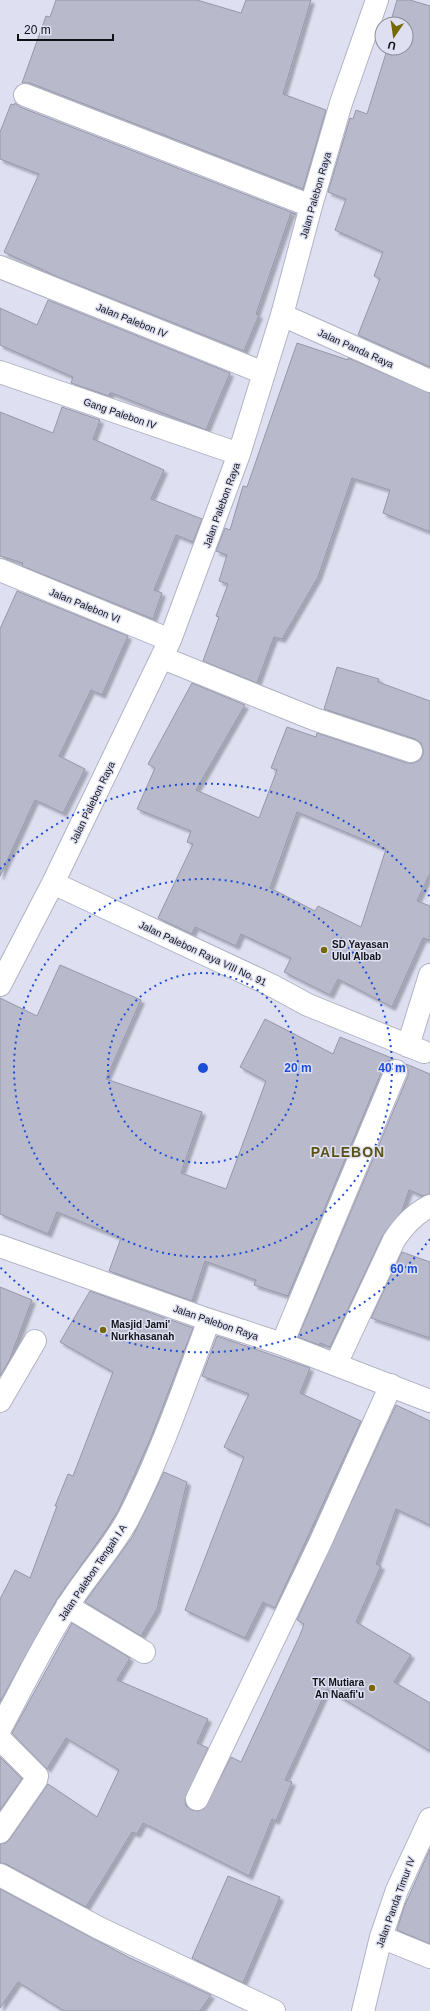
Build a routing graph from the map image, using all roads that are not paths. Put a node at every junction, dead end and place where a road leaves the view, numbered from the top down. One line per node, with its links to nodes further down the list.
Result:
1 (377, 0): 3 (street, Jalan Palebon Raya)
2 (25, 95): 3 (street)
3 (311, 206): 5 (street, Jalan Palebon Raya)
4 (0, 267): 7 (street, Jalan Palebon IV)
5 (282, 315): 7 (street, Jalan Palebon Raya); 8 (street, Jalan Panda Raya)
6 (0, 372): 9 (street, Gang Palebon IV)
7 (264, 374): 9 (street, Jalan Palebon Raya)
8 (430, 381)
9 (239, 454): 11 (street, Jalan Palebon Raya)
10 (0, 570): 11 (street, Jalan Palebon VI)
11 (166, 649): 12 (street, Jalan Palebon VI); 13 (street, Jalan Palebon Raya)
12 (410, 751)
13 (53, 883): 14 (street, Jalan Palebon Raya VIII No. 91); 15 (street, Jalan Palebon Raya)
14 (430, 975)
15 (0, 985)
16 (396, 1071): 21 (street)
17 (430, 1206): 22 (street)
18 (0, 1246): 19 (street, Jalan Palebon Raya)
19 (209, 1320): 21 (street, Jalan Palebon Raya); 26 (street, Jalan Palebon Tengah I A)
20 (35, 1341): 24 (street)
21 (282, 1344): 22 (street, Jalan Palebon Raya)
22 (336, 1364): 23 (street, Jalan Palebon Raya)
23 (391, 1385): 25 (street, Jalan Palebon Raya); 30 (street)
24 (0, 1400)
25 (430, 1401)
26 (67, 1606): 27 (street); 28 (street, Jalan Palebon Tengah I A)
27 (144, 1652)
28 (0, 1729)
29 (0, 1739): 32 (street)
30 (196, 1799)
31 (430, 1819): 34 (street, Jalan Panda Timur IV)
32 (0, 1832)
33 (0, 1875): 36 (street)
34 (381, 1937): 35 (street); 37 (street, Jalan Panda Timur IV)
35 (430, 1958)
36 (274, 2011)
37 (363, 2011)

